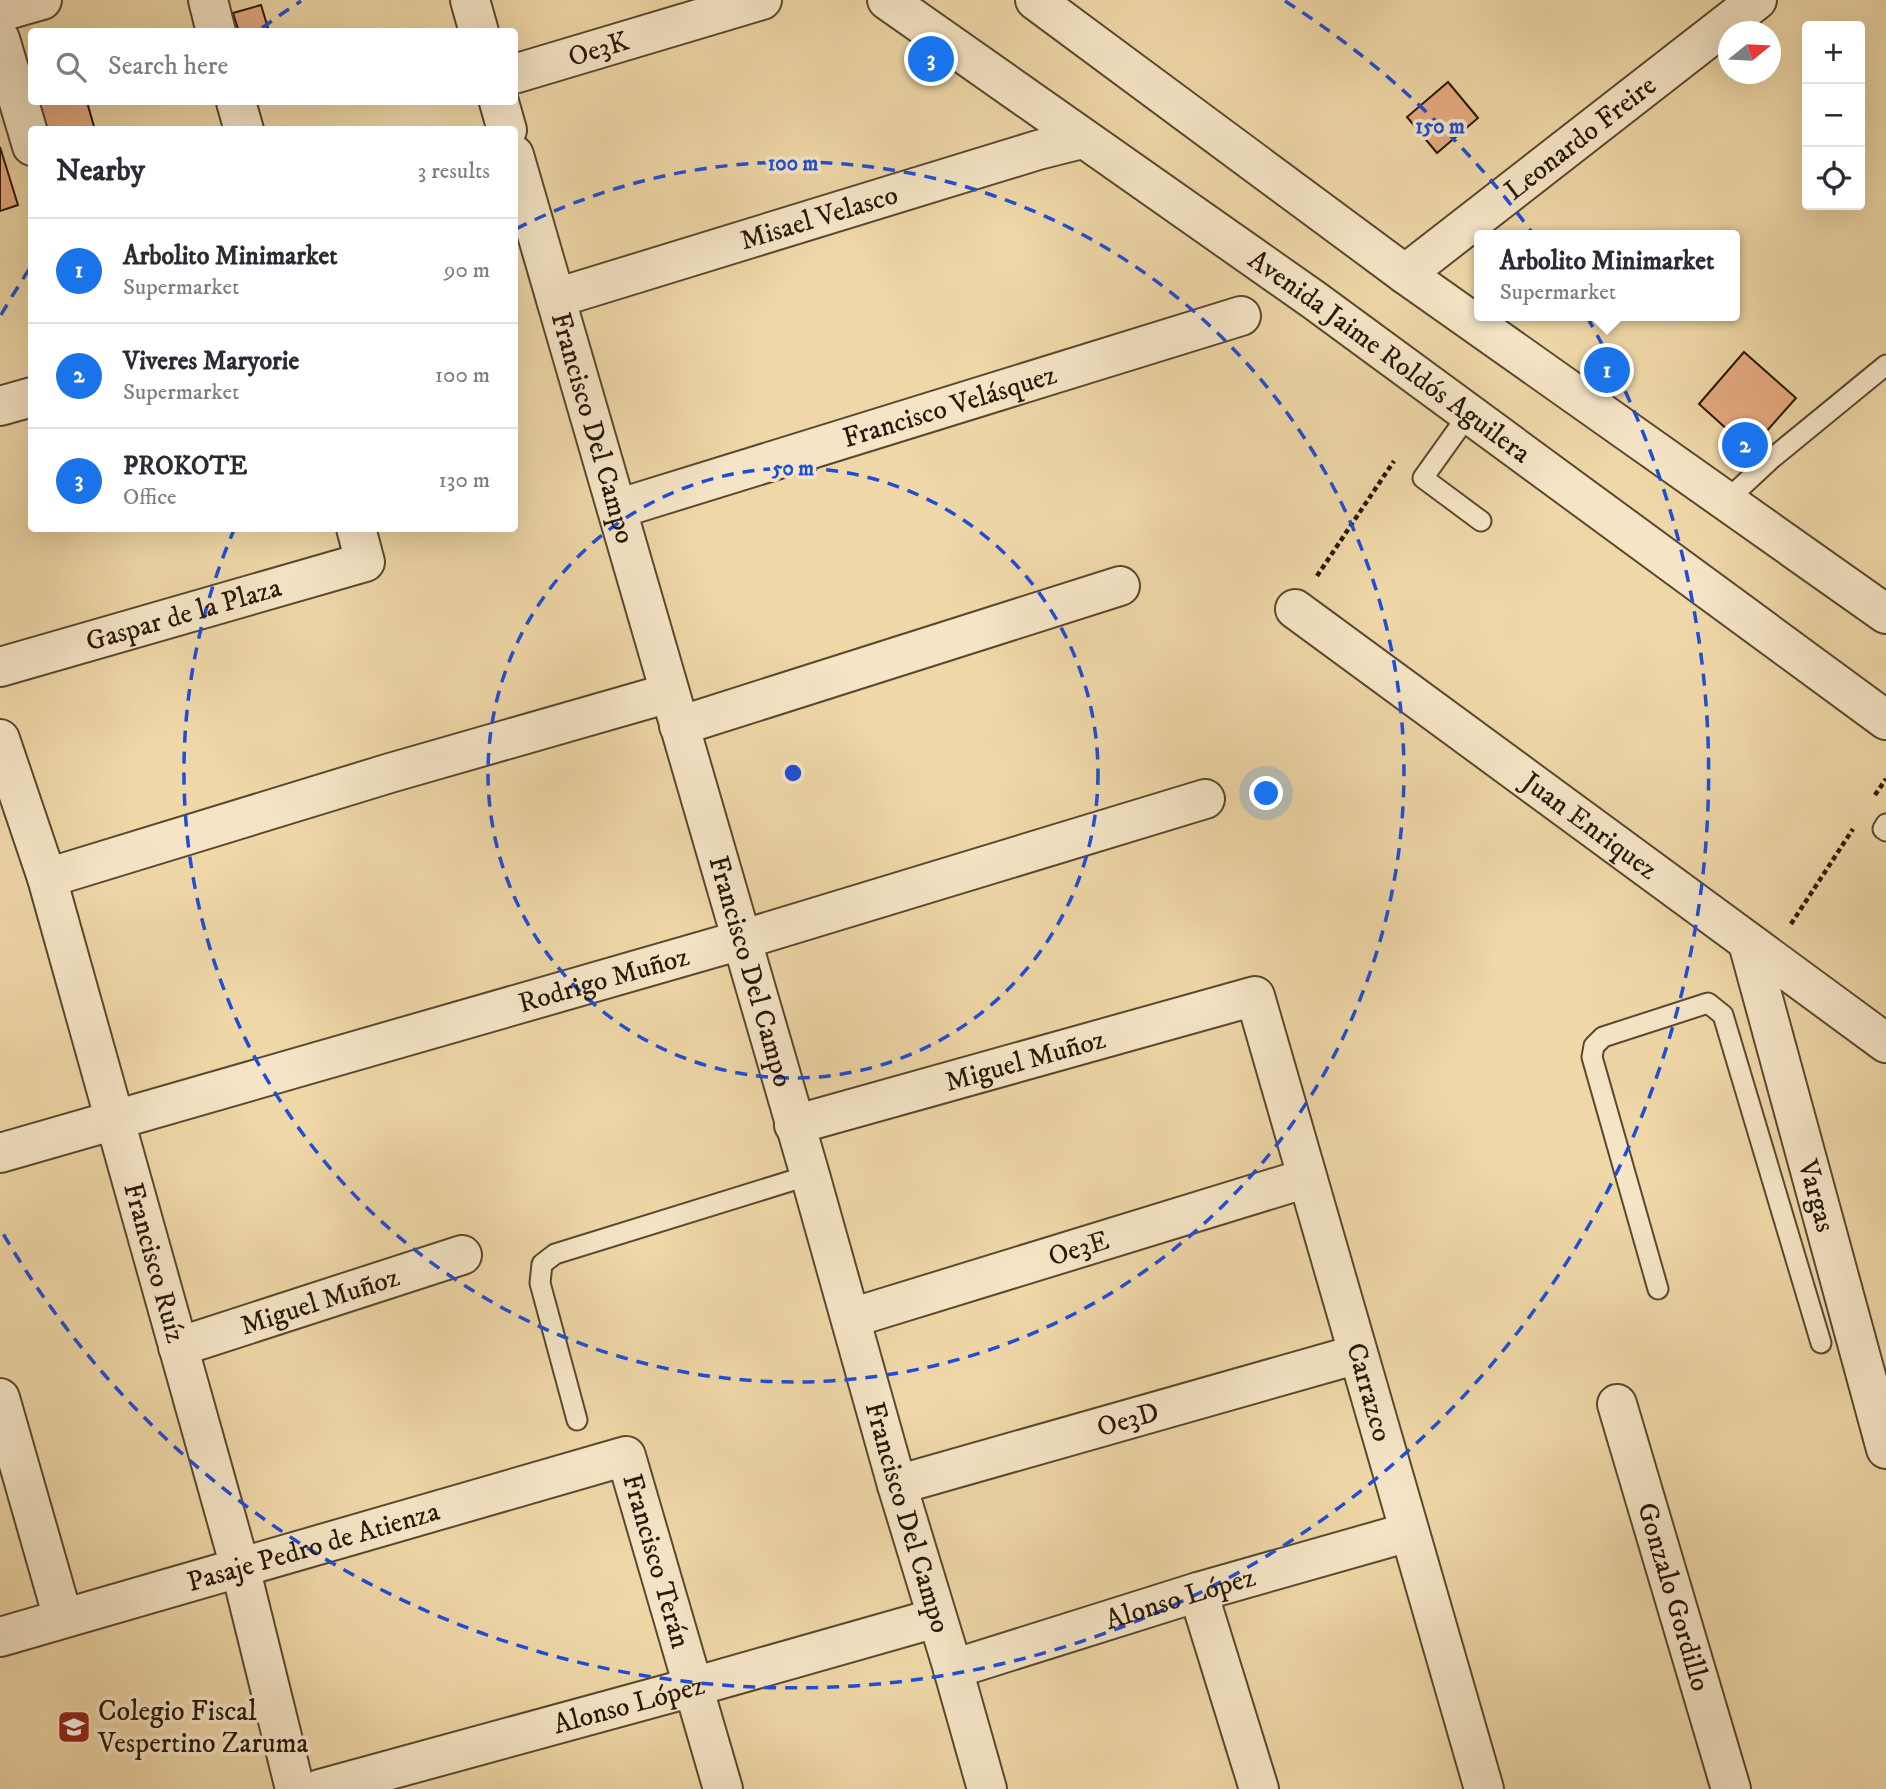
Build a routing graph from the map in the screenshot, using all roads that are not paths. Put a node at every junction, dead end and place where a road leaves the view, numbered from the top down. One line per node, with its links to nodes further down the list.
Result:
1 (42, 0): 8 (street)
2 (208, 0): 9 (street)
3 (470, 0): 10 (street)
4 (762, 0): 12 (street, Oe3K)
5 (887, 0): 18 (street, Avenida Jaime Roldós Aguilera)
6 (1035, 0): 21 (street)
7 (1757, 0): 21 (street, Leonardo Freire)
8 (0, 12)
9 (215, 28)
10 (478, 28)
11 (0, 39): 17 (street)
12 (518, 73)
13 (237, 105): 15 (street)
14 (500, 105): 16 (street)
15 (243, 126)
16 (506, 126)
17 (28, 133)
18 (1082, 139): 22 (street, Misael Velasco); 27 (street, Avenida Jaime Roldós Aguilera)
19 (518, 183): 20 (street, Francisco Del Campo)
20 (529, 259): 22 (street, Francisco Del Campo)
21 (1405, 274): 28 (street)
22 (556, 298): 29 (street, Francisco Del Campo)
23 (1241, 316): 29 (street, Francisco Velásquez)
24 (1886, 365): 28 (lane)
25 (28, 398): 26 (street)
26 (0, 406)
27 (1468, 415): 30 (lane); 37 (street, Avenida Jaime Roldós Aguilera)
28 (1726, 501): 34 (street)
29 (617, 509): 36 (street, Francisco Del Campo)
30 (1481, 521)
31 (360, 545): 35 (street, Gaspar de la Plaza)
32 (1120, 586): 36 (street)
33 (1295, 609): 44 (street, Juan Enriquez)
34 (1886, 614)
35 (0, 667)
36 (674, 709): 42 (street); 43 (street, Francisco Del Campo)
37 (1886, 720)
38 (0, 739): 42 (street, Francisco Ruíz)
39 (1205, 799): 43 (street, Rodrigo Muñoz)
40 (1886, 824): 41 (lane)
41 (1886, 831)
42 (47, 878): 47 (street, Francisco Ruíz)
43 (741, 940): 47 (street, Rodrigo Muñoz); 48 (street, Francisco Del Campo)
44 (1758, 950): 46 (street, Juan Enriquez); 59 (street, Vargas)
45 (1255, 996): 48 (street, Miguel Muñoz); 51 (street, Carrazco)
46 (1886, 1043)
47 (114, 1120): 49 (street, Rodrigo Muñoz); 56 (street, Francisco Ruíz)
48 (794, 1125): 50 (street, Francisco Del Campo)
49 (0, 1153)
50 (810, 1175): 54 (street, Francisco Del Campo); 61 (lane)
51 (1307, 1178): 54 (street, Oe3E); 57 (street, Carrazco)
52 (462, 1255): 56 (street, Miguel Muñoz)
53 (1658, 1289): 55 (lane)
54 (850, 1318): 64 (street, Francisco Del Campo)
55 (1821, 1343)
56 (178, 1348): 66 (street, Francisco Ruíz)
57 (1358, 1354): 64 (street, Oe3D); 65 (street, Carrazco)
58 (0, 1398): 68 (street)
59 (1880, 1401): 62 (street, Vargas)
60 (1617, 1404): 79 (street, Gonzalo Gordillo)
61 (577, 1420)
62 (1886, 1449)
63 (626, 1456): 66 (street, Pasaje Pedro de Atienza); 72 (street, Francisco Terán)
64 (897, 1485): 69 (street, Francisco Del Campo)
65 (1409, 1532): 67 (street, Alonso López); 78 (street, Carrazco)
66 (240, 1567): 68 (street, Pasaje Pedro de Atienza); 73 (street, Francisco Ruíz)
67 (1198, 1592): 71 (street, Alonso López); 77 (street)
68 (63, 1618): 70 (street, Pasaje Pedro de Atienza)
69 (936, 1618): 71 (street, Francisco Del Campo); 72 (street, Alonso López)
70 (0, 1637)
71 (953, 1669): 76 (street, Francisco Del Campo)
72 (693, 1687): 74 (street, Alonso López); 75 (street, Francisco Terán)
73 (295, 1789)
74 (320, 1789)
75 (723, 1789)
76 (987, 1789)
77 (1259, 1789)
78 (1484, 1789)
79 (1731, 1789)

